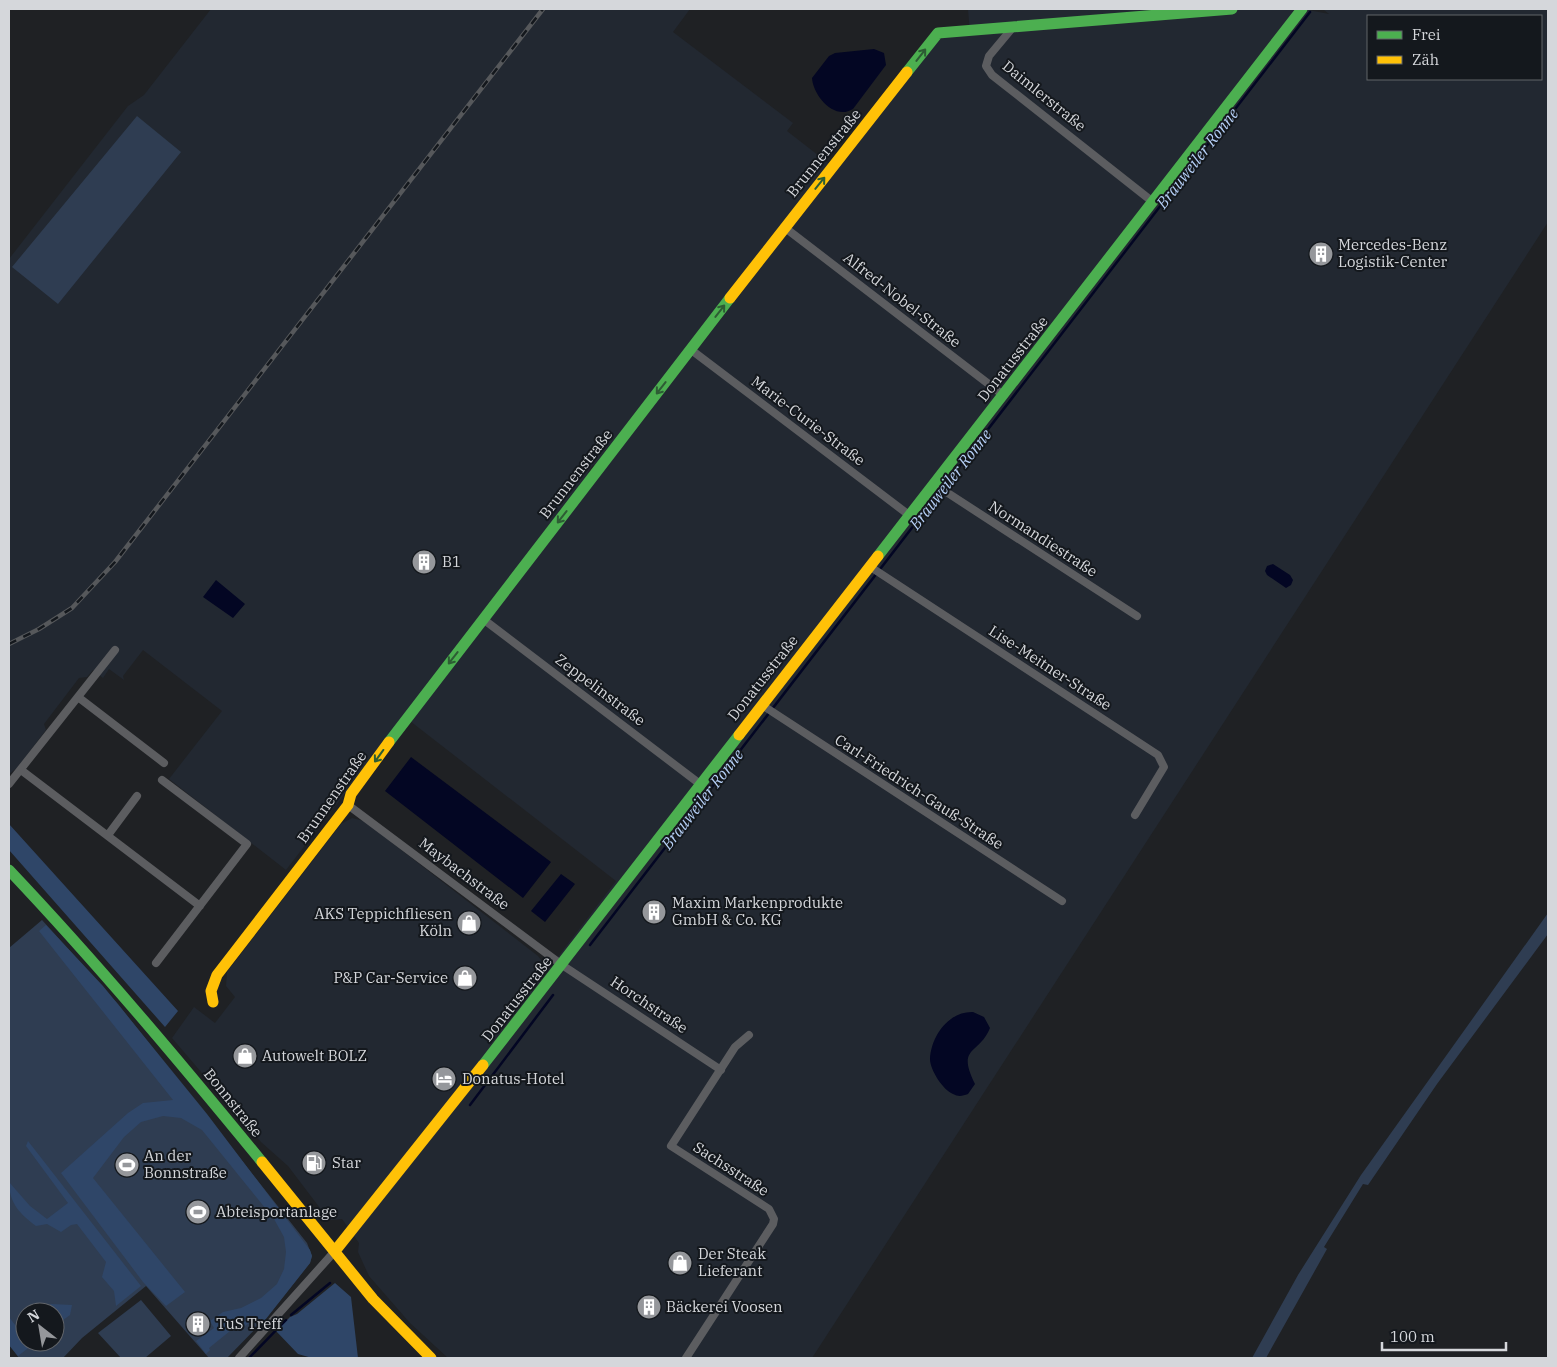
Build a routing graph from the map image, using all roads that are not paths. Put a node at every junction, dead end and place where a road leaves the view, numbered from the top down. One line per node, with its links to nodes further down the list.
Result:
1 (1232, 9): 3 (street)
2 (1302, 9): 4 (street, Donatusstraße)
3 (1014, 26): 4 (street, Daimlerstraße); 5 (street, Brunnenstraße, one-way to 3)
4 (1153, 202): 7 (street, Donatusstraße)
5 (784, 227): 6 (street, Brunnenstraße, one-way to 5); 7 (street, Alfred-Nobel-Straße)
6 (690, 349): 9 (street, Marie-Curie-Straße); 12 (street, Brunnenstraße, one-way to 12)
7 (1003, 396): 8 (street, Donatusstraße)
8 (936, 485): 9 (street, Donatusstraße); 11 (street, Normandiestraße)
9 (910, 515): 10 (street, Donatusstraße)
10 (871, 567): 15 (street, Donatusstraße); 23 (street, Lise-Meitner-Straße)
11 (1137, 616)
12 (483, 619): 20 (street, Zeppelinstraße); 22 (street, Brunnenstraße, one-way to 22)
13 (115, 650): 14 (street)
14 (78, 697): 16 (street); 17 (street)
15 (764, 707): 20 (street, Donatusstraße); 26 (street, Carl-Friedrich-Gauß-Straße)
16 (164, 763)
17 (21, 770): 19 (street); 24 (street)
18 (162, 780): 27 (street)
19 (9, 784)
20 (700, 784): 29 (street, Donatusstraße)
21 (138, 796): 24 (street)
22 (348, 805): 29 (street, Maybachstraße); 30 (street, Brunnenstraße)
23 (1135, 815)
24 (108, 835): 27 (street)
25 (9, 870): 33 (street, Bonnstraße)
26 (1062, 901)
27 (200, 906): 28 (street)
28 (156, 963)
29 (562, 965): 32 (street, Horchstraße); 33 (street, Donatusstraße)
30 (213, 1002)
31 (749, 1035): 32 (street, Sachsstraße)
32 (721, 1070): 36 (street, Sachsstraße)
33 (334, 1251): 34 (street, Donatusstraße); 35 (street, Bonnstraße)
34 (239, 1358)
35 (431, 1358)
36 (686, 1358)

